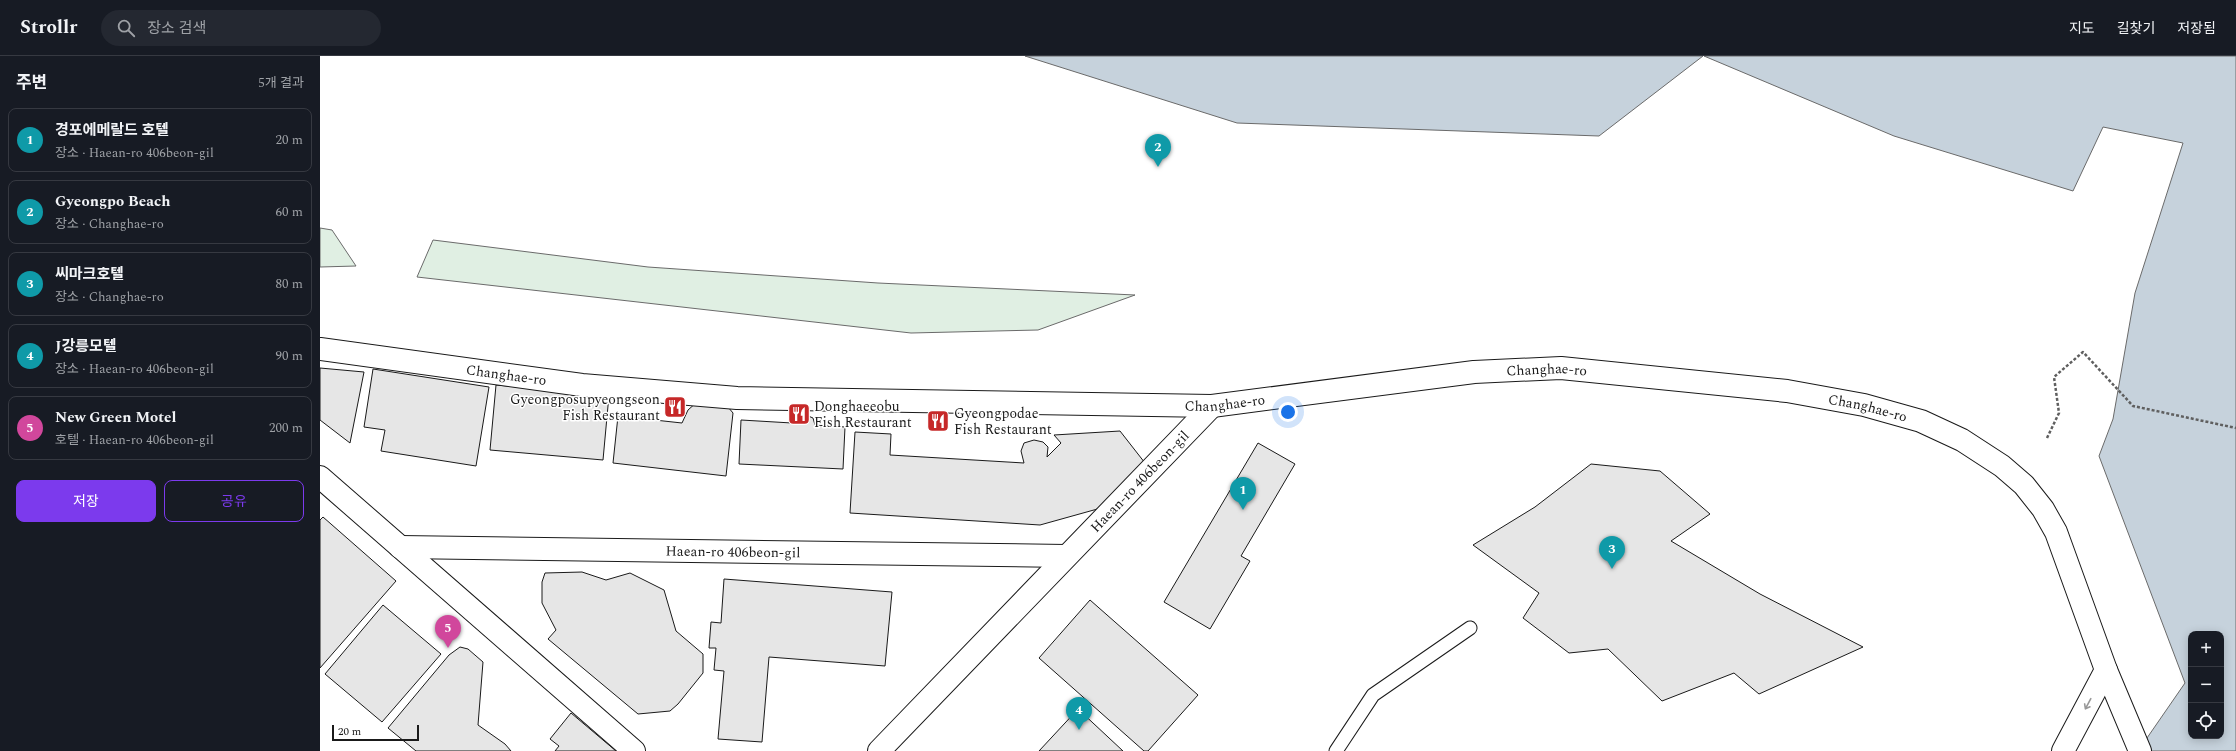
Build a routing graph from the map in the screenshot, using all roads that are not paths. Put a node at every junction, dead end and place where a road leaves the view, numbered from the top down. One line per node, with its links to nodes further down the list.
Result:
1 (320, 350): 2 (street, Changhae-ro)
2 (1212, 406): 5 (street, Haean-ro 406beon-gil); 7 (street, Changhae-ro)
3 (320, 477): 4 (street)
4 (400, 547): 5 (street, Haean-ro 406beon-gil); 8 (street)
5 (1066, 556): 9 (street, Haean-ro 406beon-gil)
6 (1470, 628): 10 (lane)
7 (2106, 670): 11 (street, one-way to 11); 12 (street, Changhae-ro)
8 (634, 751)
9 (879, 751)
10 (1336, 751)
11 (2063, 751)
12 (2140, 751)

